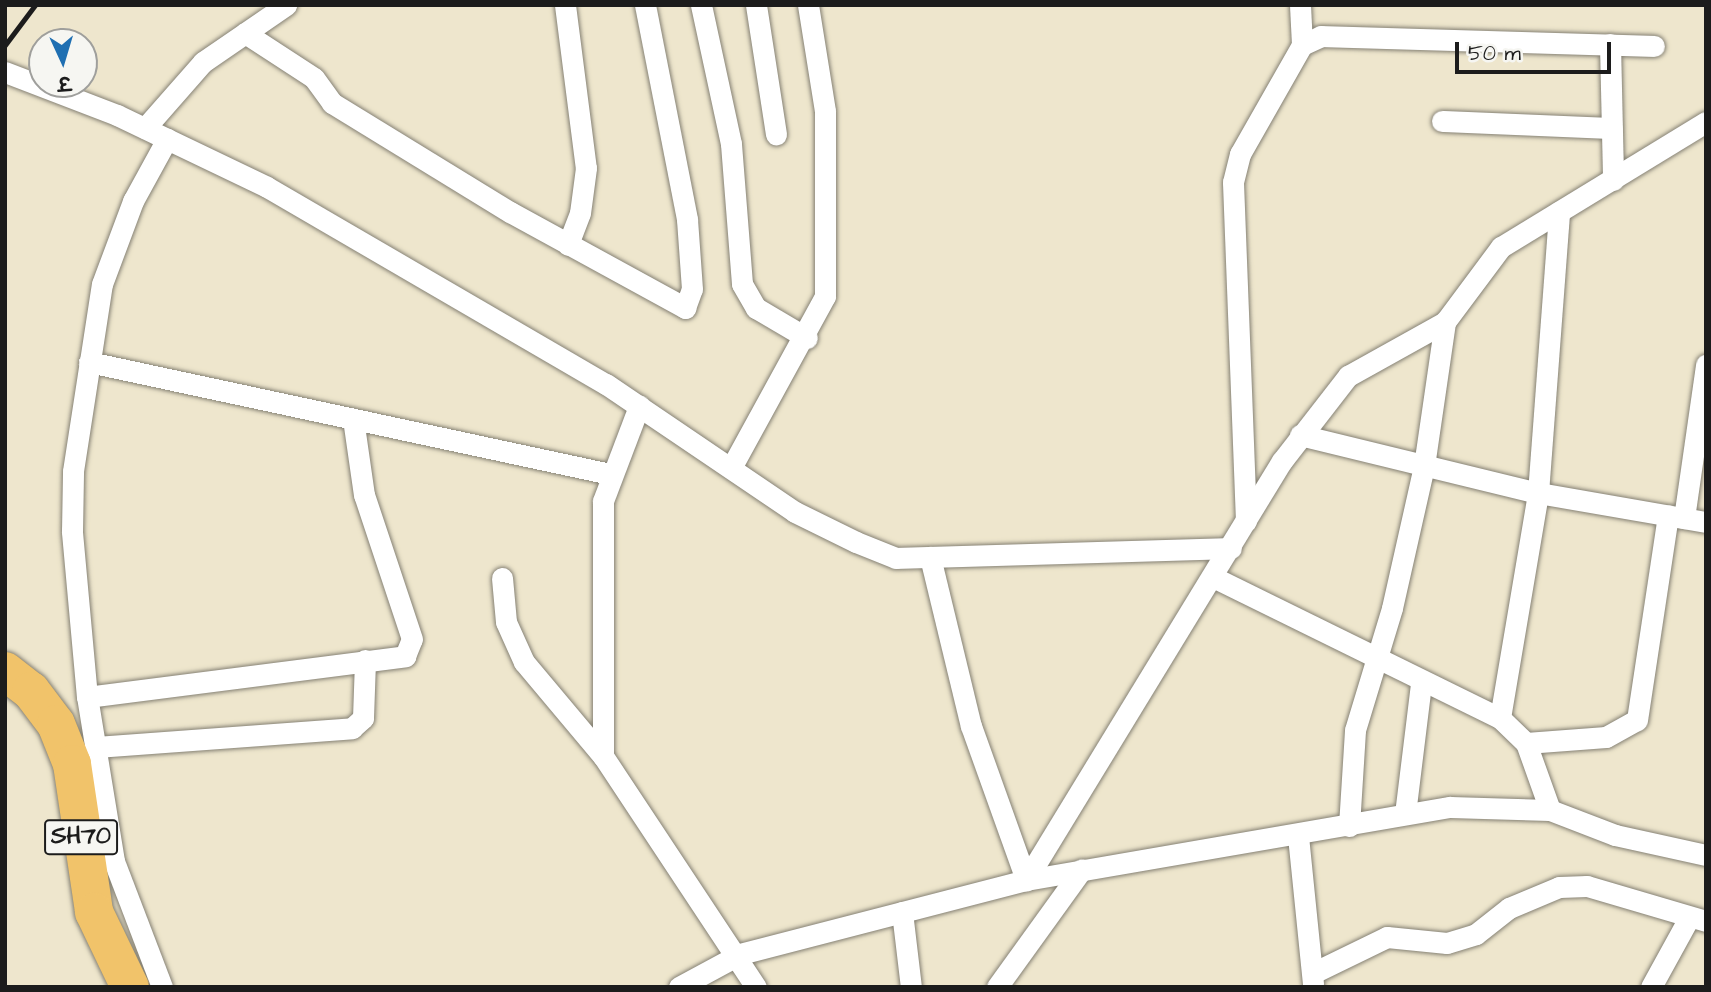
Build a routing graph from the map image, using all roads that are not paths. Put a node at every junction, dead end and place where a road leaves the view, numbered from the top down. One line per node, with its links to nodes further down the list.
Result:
1 (286, 5): 8 (street)
2 (565, 5): 21 (street)
3 (645, 5): 21 (street)
4 (701, 5): 23 (street)
5 (756, 5): 17 (street)
6 (808, 5): 23 (street)
7 (1300, 5): 10 (street)
8 (245, 33): 15 (street); 21 (street)
9 (1609, 44): 10 (street); 11 (street); 16 (street)
10 (1302, 45): 34 (street)
11 (1654, 46)
12 (5, 72): 15 (street)
13 (1442, 121): 16 (street)
14 (1706, 122): 19 (street)
15 (145, 128): 18 (street)
16 (1612, 128): 19 (street)
17 (776, 134)
18 (167, 139): 24 (street); 26 (street)
19 (1613, 180): 20 (street)
20 (1559, 212): 22 (street); 32 (street)
21 (568, 245)
22 (1445, 322): 28 (street); 29 (street)
23 (807, 338): 30 (street)
24 (89, 362): 27 (street); 43 (street)
25 (1706, 365): 33 (street)
26 (639, 405): 30 (street); 31 (street)
27 (353, 419): 31 (street); 40 (street)
28 (1300, 435): 29 (street); 34 (street)
29 (1424, 466): 32 (street); 39 (street)
30 (732, 468): 36 (street)
31 (610, 474): 47 (street)
32 (1538, 493): 33 (street); 44 (street)
33 (1686, 518): 45 (street)
34 (1246, 522): 35 (street)
35 (1231, 548): 36 (street); 37 (street)
36 (930, 557): 54 (street)
37 (1213, 577): 39 (street); 54 (street)
38 (502, 578): 47 (street)
39 (1373, 656): 42 (street); 50 (street)
40 (365, 660): 43 (street); 46 (street)
41 (18, 681): 59 (highway, SH70)
42 (1421, 684): 44 (street); 49 (street)
43 (87, 697): 46 (street)
44 (1500, 718): 45 (street)
45 (1526, 743): 48 (street)
46 (96, 747): 60 (street)
47 (603, 756): 57 (street)
48 (1550, 810): 49 (street); 52 (street)
49 (1405, 814): 50 (street)
50 (1349, 826): 51 (street)
51 (1298, 836): 53 (street); 58 (street)
52 (1706, 855)
53 (1082, 869): 54 (street); 64 (street)
54 (1026, 880): 55 (street)
55 (902, 912): 57 (street); 63 (street)
56 (1697, 920): 58 (street); 65 (street)
57 (740, 954): 61 (street); 62 (street)
58 (1314, 980)
59 (130, 987)
60 (162, 987)
61 (679, 987)
62 (756, 987)
63 (911, 987)
64 (997, 987)
65 (1651, 987)

